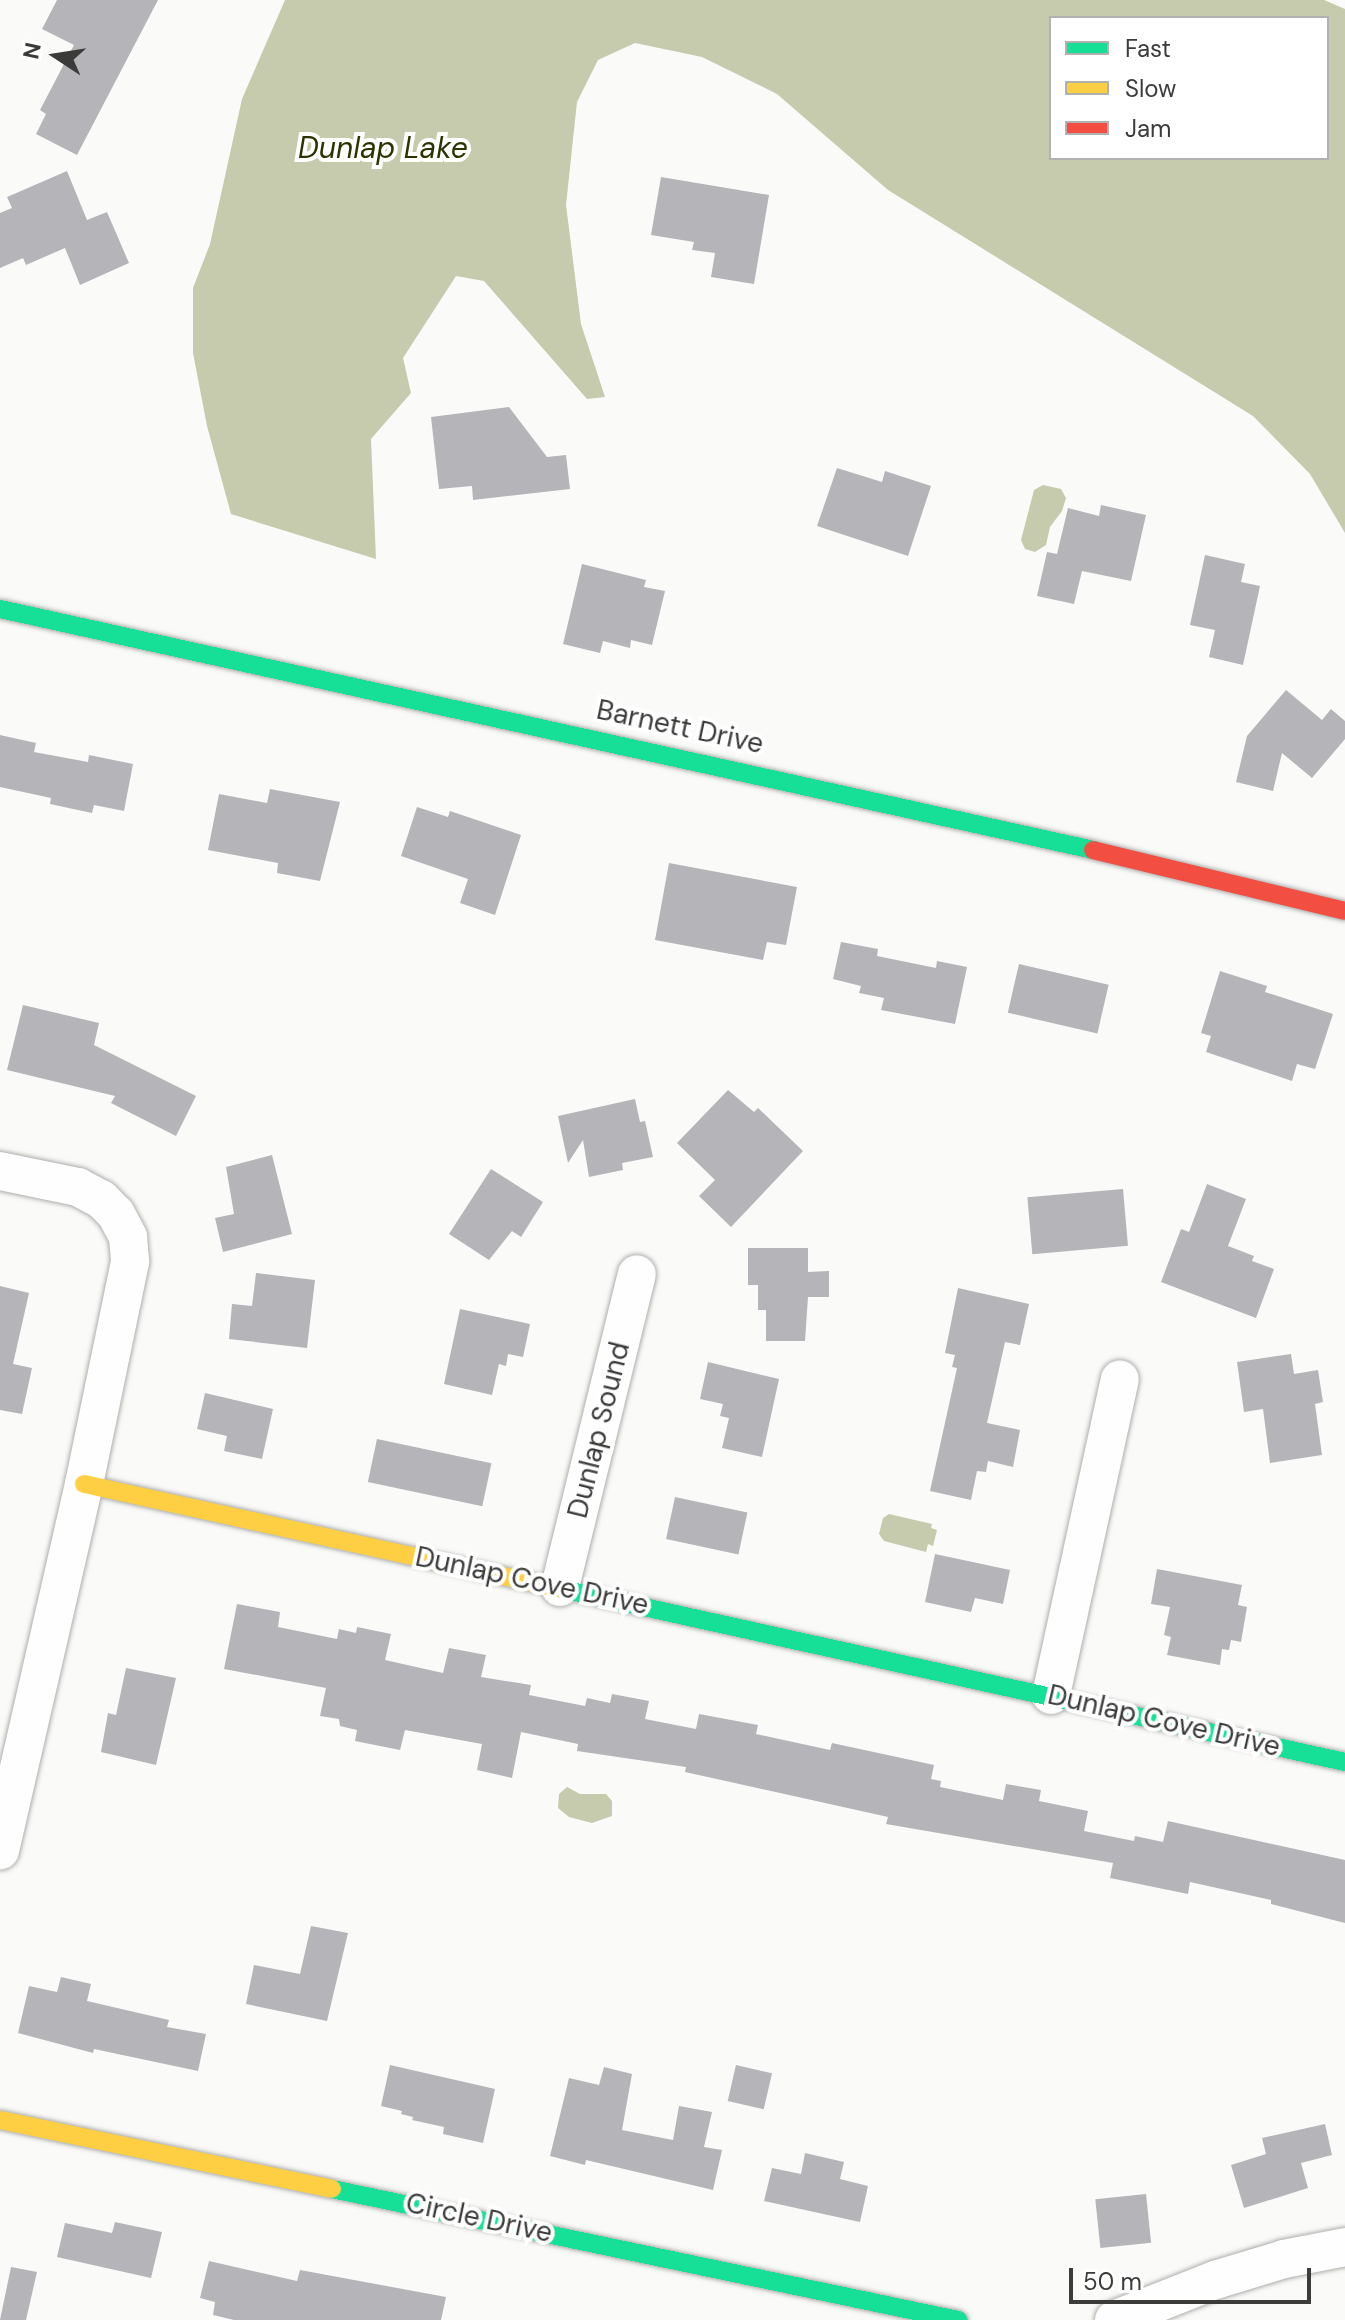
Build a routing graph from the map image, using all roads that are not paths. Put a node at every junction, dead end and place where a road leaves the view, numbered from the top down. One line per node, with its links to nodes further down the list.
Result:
1 (0, 609): 2 (street, Barnett Drive)
2 (1345, 911)
3 (0, 1171): 6 (street)
4 (637, 1274): 7 (street, Dunlap Sound)
5 (1120, 1379): 8 (street)
6 (84, 1484): 7 (street, Dunlap Cove Drive); 10 (street)
7 (560, 1587): 8 (street, Dunlap Cove Drive)
8 (1051, 1695): 9 (street, Dunlap Cove Drive)
9 (1345, 1762)
10 (0, 1850)
11 (0, 2120): 13 (street, Circle Drive)
12 (1345, 2247): 14 (street)
13 (958, 2320)
14 (1114, 2320)

